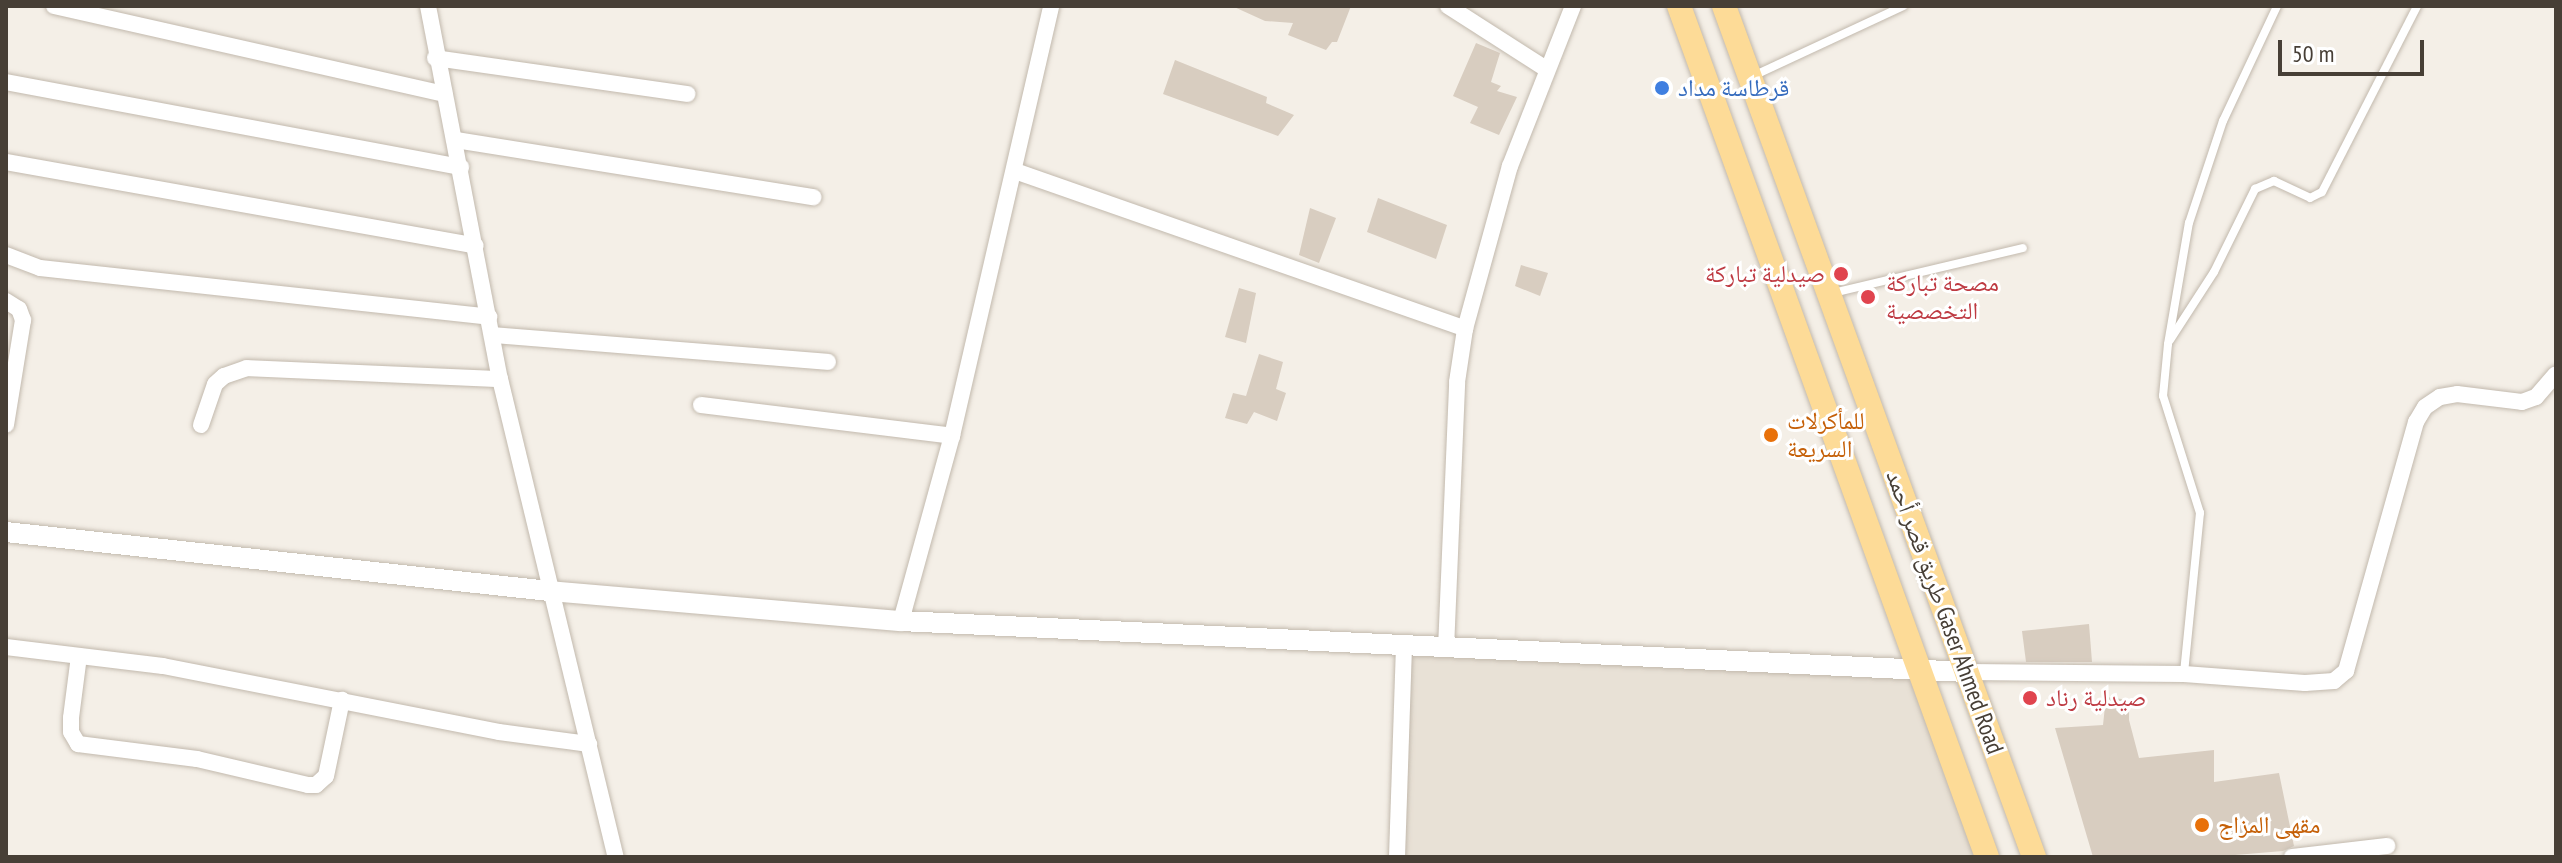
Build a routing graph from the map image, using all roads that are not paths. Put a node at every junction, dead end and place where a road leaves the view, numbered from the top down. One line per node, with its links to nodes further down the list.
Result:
1 (54, 6): 15 (street)
2 (428, 6): 11 (street)
3 (1051, 6): 20 (street)
4 (1448, 6): 12 (street)
5 (1573, 6): 12 (street)
6 (1679, 6): 45 (main road, طريق قصر أحمد Gaser Ahmed Road)
7 (1724, 6): 13 (main road, طريق قصر أحمد Gaser Ahmed Road)
8 (1903, 6): 13 (lane)
9 (2277, 6): 30 (lane)
10 (2417, 6): 30 (lane)
11 (435, 58): 15 (street); 16 (street)
12 (1546, 69): 28 (street)
13 (1750, 77): 25 (main road, طريق قصر أحمد Gaser Ahmed Road)
14 (6, 82): 19 (street)
15 (444, 94): 17 (street)
16 (687, 94)
17 (456, 140): 19 (street); 21 (street)
18 (6, 162): 22 (street)
19 (461, 167): 22 (street)
20 (1015, 171): 28 (street); 37 (street)
21 (813, 197)
22 (476, 246): 27 (street)
23 (2023, 248): 25 (lane)
24 (6, 255): 27 (street)
25 (1828, 295): 46 (main road, طريق قصر أحمد Gaser Ahmed Road)
26 (6, 301): 35 (street)
27 (489, 317): 29 (street)
28 (1465, 329): 43 (street)
29 (493, 335): 31 (street); 33 (street)
30 (2168, 344): 47 (lane)
31 (828, 362)
32 (2556, 374): 47 (street)
33 (500, 379): 36 (street); 39 (street)
34 (701, 405): 37 (street)
35 (6, 425)
36 (201, 425)
37 (952, 436): 40 (street)
38 (6, 532): 39 (street)
39 (549, 591): 40 (street); 49 (street)
40 (901, 621): 42 (street)
41 (6, 647): 44 (street)
42 (1404, 647): 43 (street); 52 (street)
43 (1446, 649): 45 (street)
44 (79, 656): 48 (street); 48 (street)
45 (1918, 669): 46 (street); 53 (main road, طريق قصر أحمد Gaser Ahmed Road)
46 (1967, 672): 47 (street); 54 (main road, طريق قصر أحمد Gaser Ahmed Road)
47 (2184, 674)
48 (342, 700): 49 (street)
49 (589, 744): 51 (street)
50 (2387, 846): 55 (street)
51 (616, 857)
52 (1397, 857)
53 (1987, 857)
54 (2034, 857)
55 (2292, 857)

